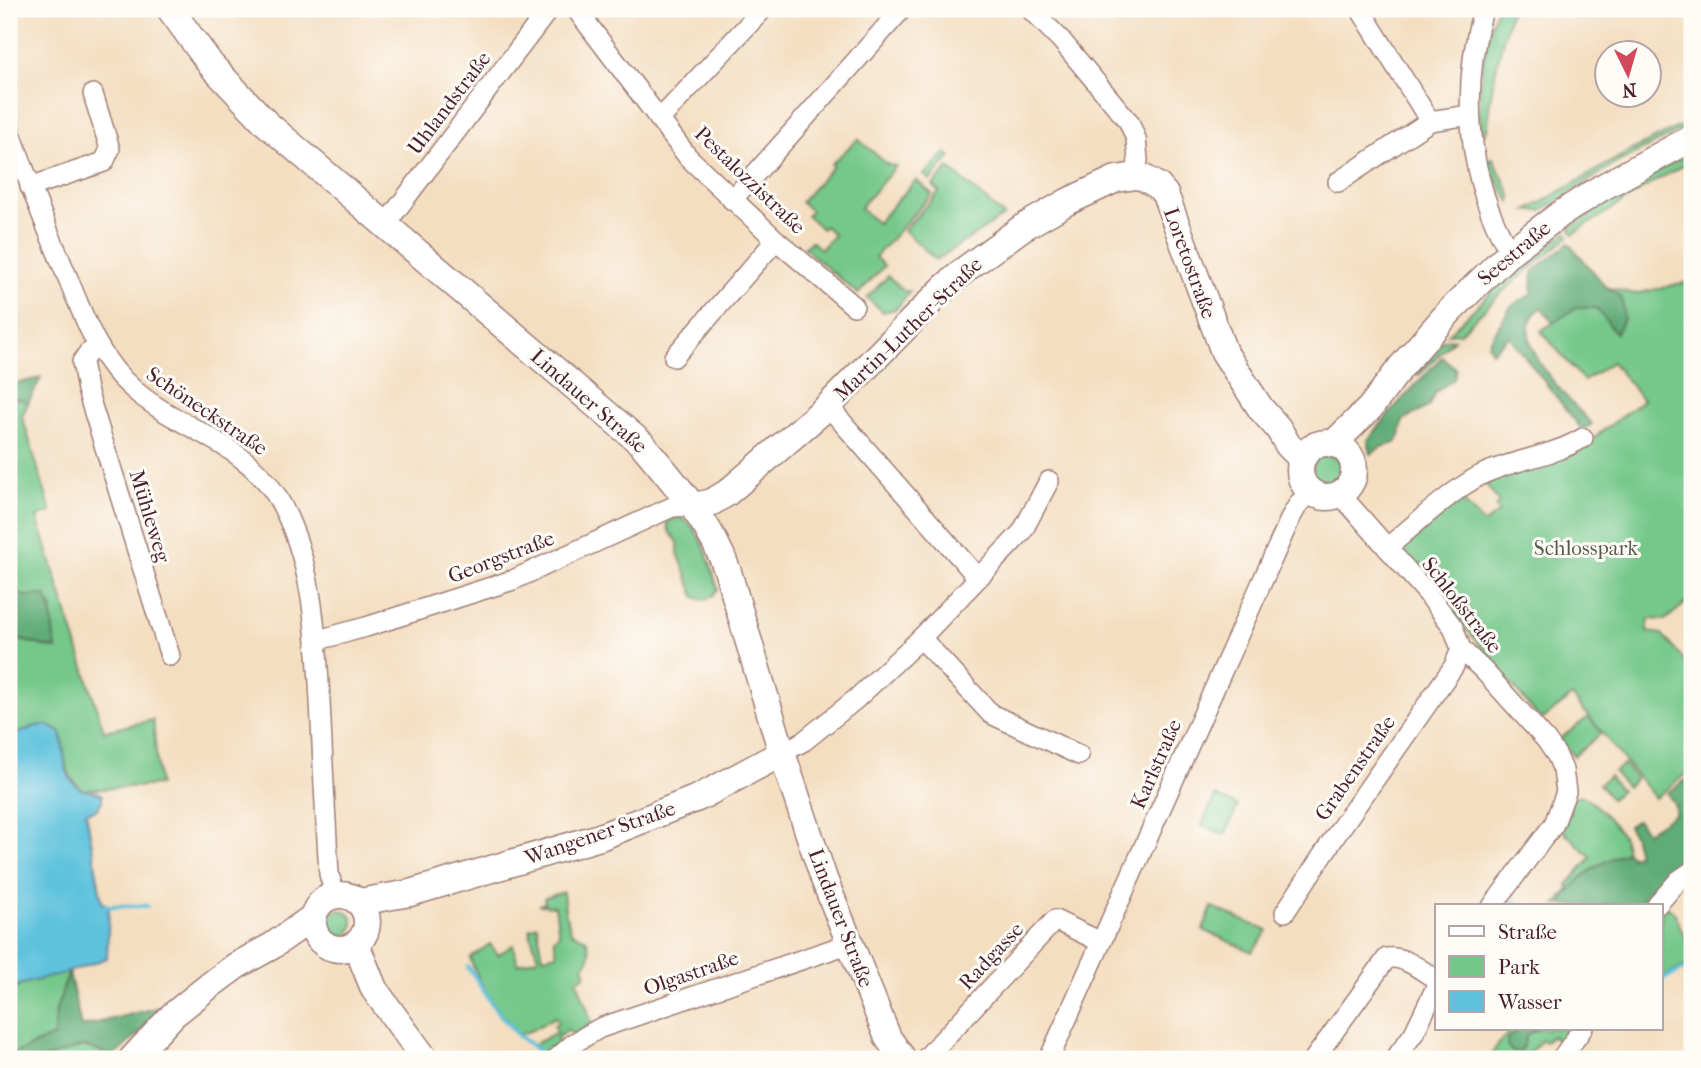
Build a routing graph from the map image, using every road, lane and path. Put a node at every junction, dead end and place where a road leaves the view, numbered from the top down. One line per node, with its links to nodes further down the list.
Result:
1 (170, 9): 19 (main road, Lindauer Straße)
2 (549, 9): 19 (street, Uhlandstraße)
3 (576, 9): 11 (street, Pestalozzistraße)
4 (763, 9): 11 (street)
5 (902, 9): 18 (street)
6 (1030, 9): 15 (street)
7 (1360, 9): 12 (street)
8 (1483, 9): 10 (street)
9 (93, 94): 17 (street)
10 (1470, 115): 12 (street); 21 (street)
11 (660, 119): 18 (street, Pestalozzistraße)
12 (1430, 121): 16 (street)
13 (9, 128): 17 (street, Schöneckstraße)
14 (1692, 138): 21 (main road, Seestraße)
15 (1136, 176): 27 (main road, Martin-Luther-Straße); 29 (main road, Loretostraße)
16 (1338, 182)
17 (30, 187): 23 (street, Schöneckstraße)
18 (732, 200): 20 (street, Pestalozzistraße)
19 (384, 225): 33 (main road, Lindauer Straße)
20 (776, 240): 22 (street, Pestalozzistraße); 24 (street)
21 (1510, 252): 29 (main road, Seestraße)
22 (854, 306)
23 (97, 348): 25 (street, Schöneckstraße); 26 (street, Mühleweg)
24 (674, 357)
25 (118, 374): 26 (street); 37 (street, Schöneckstraße)
26 (87, 390): 39 (street, Mühleweg)
27 (828, 406): 33 (main road, Martin-Luther-Straße); 35 (street)
28 (1583, 438): 34 (street)
29 (1324, 453): 31 (main road); 32 (main road, Seestraße)
30 (1049, 481): 35 (street)
31 (1312, 493): 32 (main road); 47 (street, Karlstraße)
32 (1340, 494): 34 (street, Schloßstraße)
33 (695, 506): 37 (street, Georgstraße); 40 (main road, Lindauer Straße)
34 (1387, 548): 38 (street, Schloßstraße)
35 (978, 578): 36 (street)
36 (921, 638): 40 (street); 41 (street)
37 (318, 640): 46 (street, Schöneckstraße)
38 (1461, 649): 43 (street, Schloßstraße); 45 (street, Grabenstraße)
39 (170, 656)
40 (782, 753): 46 (main road, Wangener Straße); 48 (main road, Lindauer Straße)
41 (1079, 755)
42 (1692, 871): 44 (street)
43 (1494, 904)
44 (1658, 904)
45 (1285, 912)
46 (345, 926): 49 (main road); 49 (main road, Wangener Straße); 54 (main road)
47 (1101, 942): 57 (street, Radgasse); 58 (street, Karlstraße)
48 (848, 944): 55 (street, Olgastraße); 56 (main road, Lindauer Straße)
49 (272, 946): 53 (main road)
50 (1435, 981): 59 (street)
51 (1435, 986): 60 (street)
52 (1582, 1030): 61 (street)
53 (132, 1059)
54 (425, 1059)
55 (556, 1059)
56 (903, 1059)
57 (925, 1059)
58 (1049, 1059)
59 (1314, 1059)
60 (1395, 1059)
61 (1561, 1059)

